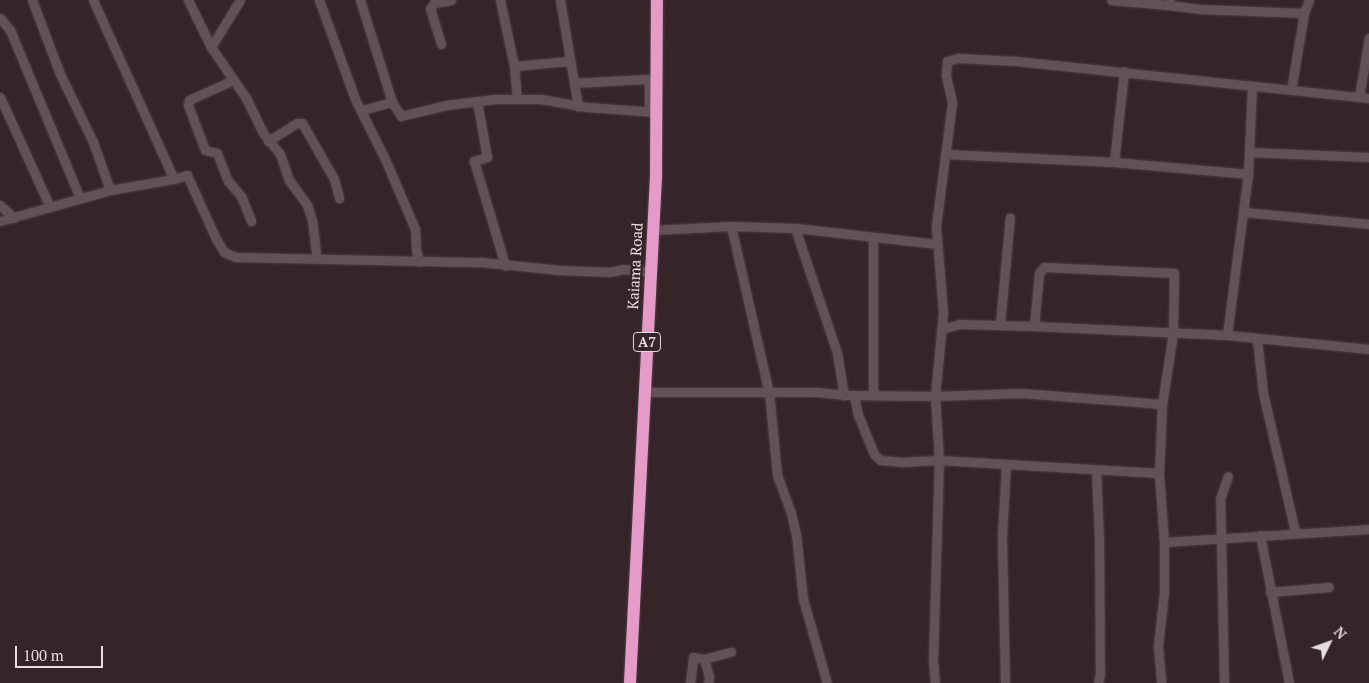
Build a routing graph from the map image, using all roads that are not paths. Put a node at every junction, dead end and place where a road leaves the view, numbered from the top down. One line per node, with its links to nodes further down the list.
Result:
1 (32, 0): 46 (street)
2 (93, 0): 45 (street)
3 (188, 0): 22 (street)
4 (240, 0): 22 (street)
5 (319, 0): 37 (street)
6 (360, 0): 35 (street)
7 (452, 0): 21 (street)
8 (500, 0): 24 (street)
9 (560, 0): 23 (street)
10 (657, 0): 38 (highway, Kaiama Road / A7)
11 (1111, 0): 14 (street)
12 (1249, 0): 15 (street)
13 (1309, 0): 17 (street)
14 (1169, 3): 15 (street)
15 (1248, 11): 16 (street)
16 (1291, 12): 17 (street); 19 (street)
17 (1304, 13): 19 (street)
18 (0, 18): 47 (street)
19 (1302, 27): 29 (street)
20 (1369, 38): 31 (street)
21 (441, 44)
22 (211, 47): 26 (street)
23 (570, 61): 24 (street); 27 (street)
24 (514, 66): 33 (street)
25 (1124, 72): 28 (street); 41 (street); 43 (street)
26 (233, 80): 39 (street); 55 (street)
27 (574, 83): 36 (street); 38 (street)
28 (1252, 86): 29 (street); 40 (street)
29 (1292, 90): 31 (street)
30 (0, 97): 50 (street)
31 (1359, 97): 32 (street)
32 (1369, 98)
33 (517, 99): 34 (street); 36 (street)
34 (477, 100): 35 (street); 64 (street)
35 (392, 102): 37 (street)
36 (578, 106): 38 (street)
37 (362, 110): 63 (street)
38 (653, 112): 59 (highway, Kaiama Road / A7)
39 (268, 141): 48 (street); 62 (street)
40 (1249, 152): 42 (street); 44 (street)
41 (945, 154): 43 (street); 61 (street)
42 (1369, 157)
43 (1114, 162): 44 (street)
44 (1248, 174): 51 (street)
45 (174, 179): 46 (street); 62 (street)
46 (110, 190): 47 (street)
47 (80, 198): 50 (street)
48 (339, 198)
49 (0, 205): 53 (street)
50 (50, 207): 53 (street)
51 (1243, 212): 56 (street); 70 (street)
52 (1010, 217): 66 (street)
53 (14, 218): 54 (street)
54 (0, 221)
55 (251, 221)
56 (1369, 224)
57 (731, 226): 58 (street); 59 (street); 74 (street)
58 (794, 228): 60 (street); 75 (street)
59 (653, 230): 65 (highway, Kaiama Road / A7)
60 (873, 237): 61 (street); 77 (street)
61 (937, 244): 68 (street)
62 (317, 260): 63 (street)
63 (419, 262): 64 (street)
64 (504, 265): 65 (street)
65 (650, 272): 73 (highway, Kaiama Road / A7)
66 (1000, 324): 67 (street); 68 (street)
67 (1034, 326): 69 (street); 69 (street)
68 (942, 329): 78 (street)
69 (1173, 333): 70 (street); 79 (street)
70 (1228, 335): 71 (street)
71 (1257, 340): 72 (street); 86 (street)
72 (1369, 349)
73 (645, 392): 74 (street); 94 (highway, Kaiama Road / A7)
74 (769, 393): 75 (street); 97 (street)
75 (844, 395): 76 (street)
76 (854, 395): 77 (street); 80 (street)
77 (873, 395): 78 (street)
78 (935, 396): 79 (street); 80 (street)
79 (1162, 404): 83 (street)
80 (939, 460): 81 (street); 98 (street)
81 (1006, 465): 82 (street); 99 (street)
82 (1096, 470): 83 (street); 100 (street)
83 (1159, 473): 89 (street)
84 (1228, 476): 88 (street)
85 (1369, 529): 86 (street)
86 (1295, 532): 87 (street)
87 (1260, 535): 88 (street); 91 (street)
88 (1220, 539): 89 (street); 102 (street)
89 (1164, 542): 101 (street)
90 (1329, 587): 91 (street)
91 (1270, 592): 103 (street)
92 (731, 652): 93 (street)
93 (704, 659): 95 (street); 96 (street)
94 (630, 683)
95 (690, 683)
96 (708, 683)
97 (827, 683)
98 (935, 683)
99 (1005, 683)
100 (1098, 683)
101 (1161, 683)
102 (1224, 683)
103 (1289, 683)

